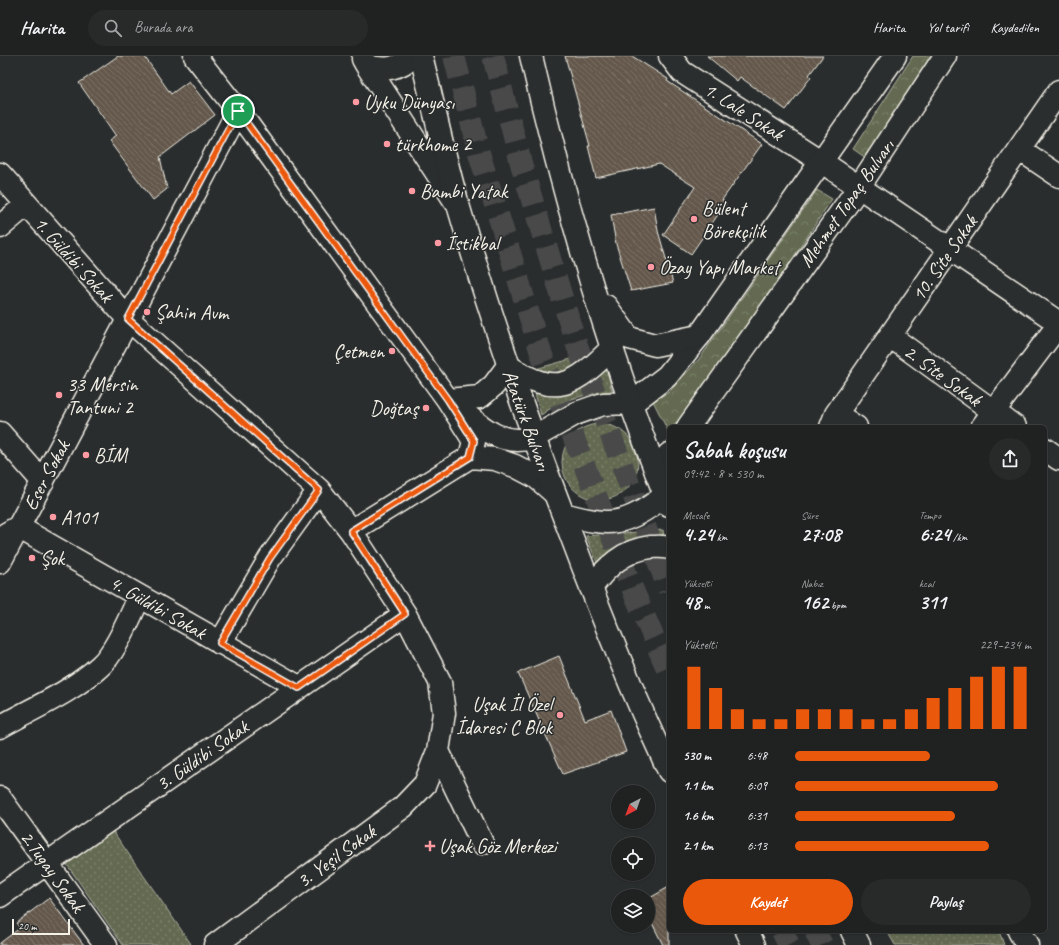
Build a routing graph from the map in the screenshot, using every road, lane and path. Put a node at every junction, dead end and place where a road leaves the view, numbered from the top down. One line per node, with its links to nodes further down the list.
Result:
1 (195, 56): 10 (main road)
2 (412, 56): 8 (main road)
3 (421, 56): 17 (main road, Atatürk Bulvarı)
4 (531, 56): 20 (main road)
5 (670, 56): 12 (main road, 1. Lale Sokak)
6 (895, 56): 12 (main road)
7 (945, 56): 15 (main road, Mehmet Topaç Bulvarı)
8 (364, 61): 17 (main road)
9 (1059, 91): 11 (main road, 10. Site Sokak)
10 (238, 111): 21 (main road, Eser Sokak); 27 (main road)
11 (1019, 148): 14 (main road); 19 (main road, 10. Site Sokak)
12 (822, 162): 15 (main road, 1. Lale Sokak); 23 (main road)
13 (0, 174): 16 (main road, 1. Güldibi Sokak)
14 (1059, 176)
15 (859, 187): 19 (main road, 1. Lale Sokak); 31 (main road, Mehmet Topaç Bulvarı)
16 (26, 205): 18 (main road); 21 (main road, 1. Güldibi Sokak)
17 (458, 207): 26 (main road, Atatürk Bulvarı)
18 (0, 227)
19 (950, 249): 22 (main road, 1. Lale Sokak); 24 (main road, 10. Site Sokak)
20 (594, 290): 23 (main road); 25 (main road)
21 (128, 319): 40 (main road, Eser Sokak); 41 (main road, 1. Güldibi Sokak)
22 (1059, 323): 29 (main road)
23 (699, 336): 28 (main road)
24 (890, 336): 29 (main road, 2. Site Sokak); 30 (main road, 10. Site Sokak)
25 (613, 347): 26 (main road); 28 (main road)
26 (508, 366): 27 (main road); 35 (main road, Atatürk Bulvarı)
27 (448, 400): 35 (main road); 37 (main road)
28 (632, 403): 35 (main road); 42 (main road)
29 (988, 419): 33 (main road, 2. Site Sokak)
30 (834, 420): 32 (main road)
31 (689, 425)
32 (850, 425)
33 (1008, 425)
34 (0, 433): 40 (main road)
35 (533, 438): 43 (main road, Atatürk Bulvarı)
36 (1047, 450): 38 (main road)
37 (470, 457): 43 (main road); 45 (main road)
38 (1059, 459)
39 (667, 478): 42 (main road)
40 (43, 482): 46 (main road, Eser Sokak)
41 (319, 490): 45 (main road, 1. Güldibi Sokak); 52 (main road)
42 (666, 490): 44 (main road)
43 (553, 492): 44 (main road, Atatürk Bulvarı)
44 (563, 514): 49 (main road, Atatürk Bulvarı)
45 (351, 531): 51 (main road, 1. Güldibi Sokak)
46 (9, 533): 48 (main road, Eser Sokak); 50 (main road, 4. Güldibi Sokak)
47 (667, 547): 49 (main road)
48 (0, 562)
49 (591, 588): 56 (main road, Atatürk Bulvarı)
50 (139, 597): 52 (main road, 4. Güldibi Sokak); 54 (main road)
51 (405, 614): 53 (main road, 3. Güldibi Sokak); 55 (main road, 1. Güldibi Sokak)
52 (220, 643): 53 (main road, 4. Güldibi Sokak)
53 (299, 688): 59 (main road, 3. Güldibi Sokak)
54 (0, 727)
55 (438, 751): 58 (main road); 65 (main road, 3. Yeşil Sokak)
56 (667, 767)
57 (0, 798): 59 (main road, 2.Tugay Sokak)
58 (482, 843)
59 (47, 863): 60 (main road, 3. Güldibi Sokak); 64 (main road, 2.Tugay Sokak)
60 (0, 896)
61 (748, 933): 66 (main road)
62 (853, 933): 67 (main road)
63 (1020, 933): 68 (main road)
64 (106, 945)
65 (215, 945)
66 (754, 945)
67 (858, 945)
68 (1027, 945)

